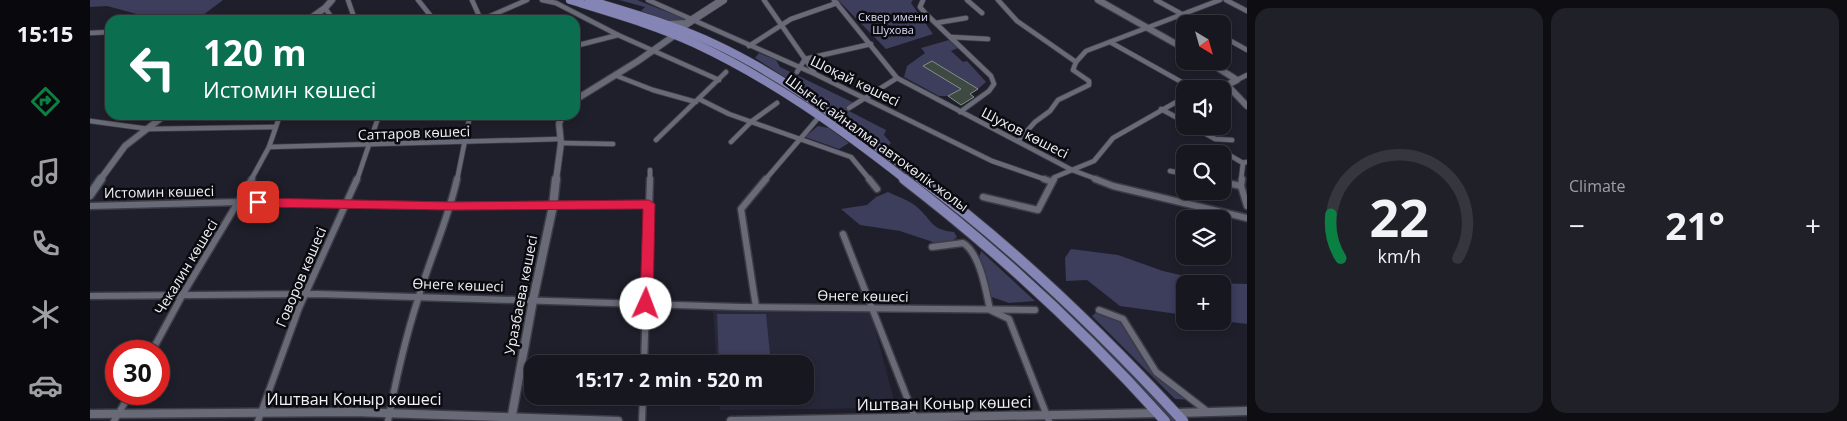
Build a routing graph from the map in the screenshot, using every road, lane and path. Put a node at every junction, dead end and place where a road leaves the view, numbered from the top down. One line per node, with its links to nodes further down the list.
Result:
1 (332, 0): 20 (street)
2 (348, 0): 26 (street)
3 (418, 0): 27 (street)
4 (472, 0): 28 (street)
5 (527, 0): 29 (street)
6 (542, 0): 30 (street)
7 (570, 0): 42 (main road, Шығыс айналма автокөлік жолы)
8 (590, 0): 35 (main road, Шығыс айналма автокөлік жолы)
9 (648, 0): 34 (street, Шоқай көшесі)
10 (723, 0): 34 (main road)
11 (764, 0): 36 (street)
12 (923, 0): 37 (street)
13 (967, 0): 22 (street)
14 (998, 0): 55 (street)
15 (1098, 0): 38 (street)
16 (1156, 0): 23 (street)
17 (1220, 0): 23 (street)
18 (1226, 0): 21 (street)
19 (835, 2): 36 (street); 48 (street, Шухов көшесі)
20 (325, 8): 24 (street); 25 (street)
21 (1247, 11)
22 (982, 12)
23 (1181, 13): 32 (street); 38 (street)
24 (315, 15)
25 (330, 15)
26 (353, 15)
27 (430, 15)
28 (479, 15)
29 (492, 15)
30 (579, 15)
31 (580, 15): 41 (street)
32 (1184, 15)
33 (966, 18): 37 (street)
34 (694, 20): 35 (main road); 43 (main road); 51 (street, Шоқай көшесі)
35 (667, 24): 43 (main road, Шығыс айналма автокөлік жолы)
36 (781, 24): 51 (street); 54 (street)
37 (936, 24): 44 (street)
38 (1148, 28): 47 (street); 49 (street)
39 (105, 32): 40 (street)
40 (90, 33)
41 (618, 35): 50 (street); 52 (street)
42 (675, 35): 52 (street); 77 (main road, Шығыс айналма автокөлік жолы)
43 (696, 35): 143 (main road, Шығыс айналма автокөлік жолы)
44 (951, 37): 45 (street); 76 (street)
45 (988, 39)
46 (1231, 41): 53 (street)
47 (1110, 42): 55 (street); 64 (street)
48 (871, 44): 54 (street); 62 (street, Шухов көшесі)
49 (1176, 44)
50 (580, 45)
51 (749, 46): 56 (street, Шоқай көшесі)
52 (655, 50): 61 (street); 63 (street)
53 (1247, 50)
54 (805, 59): 56 (street); 59 (street)
55 (1076, 62): 93 (street)
56 (798, 69): 59 (street, Шоқай көшесі)
57 (1221, 70): 65 (street)
58 (726, 72): 63 (street)
59 (815, 74): 69 (street, Шоқай көшесі)
60 (1247, 75): 65 (street)
61 (617, 76): 68 (street); 70 (street)
62 (897, 78): 69 (street); 76 (street, Шухов көшесі)
63 (719, 80): 70 (street)
64 (1178, 80)
65 (1237, 80): 66 (street)
66 (1231, 83)
67 (1231, 93): 73 (street)
68 (580, 97)
69 (864, 98): 74 (street); 105 (street, Шоқай көшесі)
70 (698, 101): 85 (street); 90 (street)
71 (1176, 102): 75 (street)
72 (777, 103): 85 (street)
73 (1247, 106)
74 (849, 108)
75 (1161, 109): 78 (street); 102 (street)
76 (960, 112): 93 (street, Шухов көшесі)
77 (819, 117): 89 (street); 142 (main road, Шығыс айналма автокөлік жолы)
78 (1176, 117)
79 (159, 120): 87 (street)
80 (278, 120): 86 (street, Чекалин көшесі)
81 (378, 120): 97 (street, Говоров көшесі)
82 (469, 120): 95 (street)
83 (560, 120): 92 (street, Уразбаева көшесі)
84 (90, 121): 87 (street)
85 (752, 121): 89 (street); 94 (street)
86 (274, 128): 87 (street); 98 (street, Чекалин көшесі)
87 (149, 129): 109 (street)
88 (1203, 135): 91 (street)
89 (800, 138): 108 (street); 127 (street)
90 (656, 140)
91 (1232, 140)
92 (560, 141): 95 (street, Саттаров көшесі); 96 (street, Саттаров көшесі); 116 (street, Уразбаева көшесі)
93 (1018, 141): 102 (street, Шухов көшесі)
94 (731, 142)
95 (466, 144): 97 (street, Саттаров көшесі); 115 (street)
96 (613, 144)
97 (371, 146): 98 (street, Саттаров көшесі); 112 (street, Говоров көшесі)
98 (269, 147): 111 (street, Чекалин көшесі)
99 (1231, 156): 100 (street)
100 (1245, 162): 107 (street)
101 (650, 170): 113 (street)
102 (1072, 170): 105 (street); 118 (street, Шухов көшесі)
103 (1170, 171): 104 (street)
104 (1176, 172)
105 (1052, 182): 110 (street)
106 (1231, 184): 107 (street)
107 (1241, 186): 117 (street)
108 (877, 189)
109 (90, 195)
110 (983, 197)
111 (240, 202): 112 (street, Истомин көшесі); 114 (street, Истомин көшесі); 121 (street, Чекалин көшесі)
112 (348, 203): 115 (street, Истомин көшесі); 122 (street, Говоров көшесі)
113 (649, 204): 116 (street, Истомин көшесі); 126 (street)
114 (90, 206)
115 (450, 206): 116 (street, Истомин көшесі); 124 (street)
116 (553, 206): 125 (street, Уразбаева көшесі)
117 (1247, 206)
118 (1247, 218)
119 (843, 234): 128 (street)
120 (932, 247): 129 (street)
121 (184, 292): 122 (street, Өнеге көшесі); 123 (street, Өнеге көшесі); 132 (street, Чекалин көшесі)
122 (305, 293): 124 (street, Өнеге көшесі); 140 (street, Говоров көшесі)
123 (90, 296)
124 (418, 296): 125 (street, Өнеге көшесі); 141 (street)
125 (533, 300): 126 (street, Өнеге көшесі); 144 (street, Уразбаева көшесі)
126 (646, 304): 127 (street, Өнеге көшесі); 133 (street)
127 (756, 307): 128 (street, Өнеге көшесі)
128 (872, 308): 129 (street, Өнеге көшесі); 146 (street)
129 (990, 310): 130 (street, Өнеге көшесі); 145 (street)
130 (1035, 310)
131 (1099, 310): 137 (street)
132 (158, 340)
133 (644, 355)
134 (124, 405): 139 (street)
135 (643, 405): 148 (street)
136 (1247, 410): 137 (street)
137 (1208, 412): 143 (street)
138 (90, 414): 139 (street, Иштван Коныр көшесі)
139 (117, 417): 140 (street, Иштван Коныр көшесі)
140 (259, 417): 141 (street, Иштван Коныр көшесі)
141 (389, 417): 144 (street, Иштван Коныр көшесі)
142 (1161, 417): 145 (street, Иштван Коныр көшесі)
143 (1180, 417)
144 (512, 418): 147 (street, Иштван Коныр көшесі)
145 (1047, 418): 146 (street, Иштван Коныр көшесі)
146 (916, 420): 149 (street, Иштван Коныр көшесі)
147 (618, 421)
148 (642, 421)
149 (731, 421)

